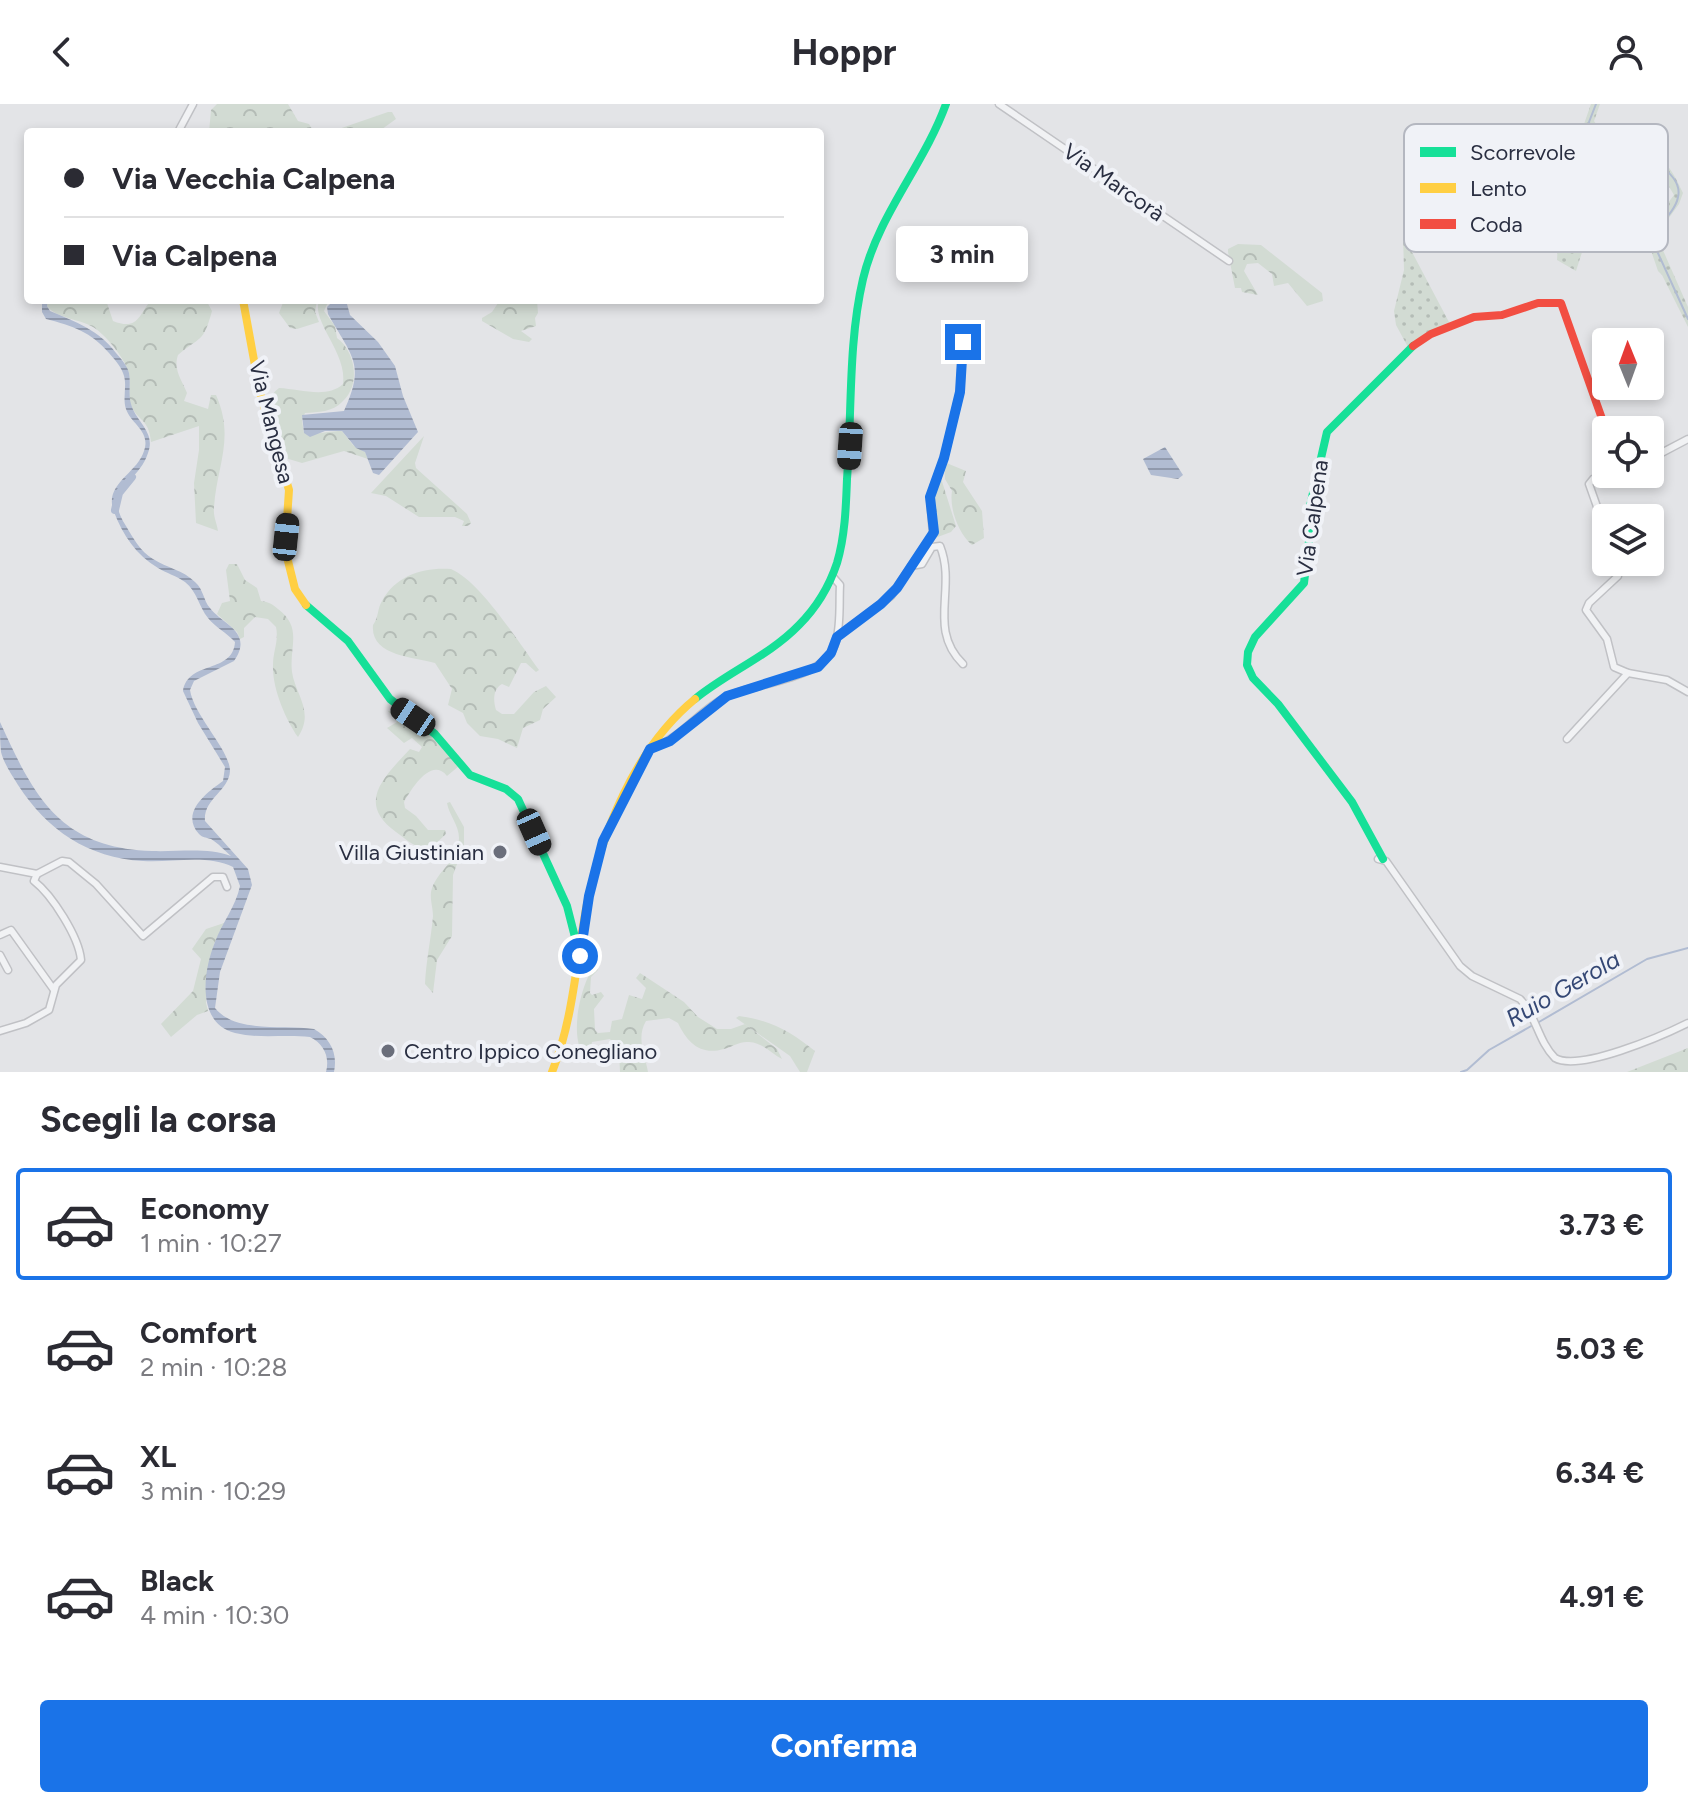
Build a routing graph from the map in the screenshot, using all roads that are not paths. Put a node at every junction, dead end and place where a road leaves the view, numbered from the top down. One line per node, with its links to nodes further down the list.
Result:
1 (193, 104): 4 (street)
2 (946, 104): 15 (street)
3 (999, 104): 5 (street, Via Marcorà)
4 (180, 128)
5 (1229, 261)
6 (244, 304): 30 (street, Via Mangesa)
7 (963, 342): 13 (street)
8 (1601, 416): 24 (street, Via Calpena)
9 (1688, 439): 10 (street)
10 (1664, 452)
11 (1592, 480): 12 (street)
12 (1596, 504)
13 (913, 568): 16 (street); 17 (street)
14 (1618, 576): 18 (street)
15 (833, 577): 16 (street); 19 (street)
16 (837, 637): 21 (street)
17 (963, 664)
18 (1628, 673): 20 (street); 22 (street)
19 (719, 682): 21 (street); 23 (street)
20 (1688, 692)
21 (727, 696): 23 (street)
22 (1567, 739)
23 (650, 749): 30 (street)
24 (1380, 859): 33 (street, Via Calpena)
25 (0, 867): 26 (street)
26 (37, 874): 27 (street); 32 (street)
27 (227, 887)
28 (0, 935): 32 (street)
29 (0, 955): 31 (street)
30 (580, 956): 35 (street)
31 (8, 970)
32 (54, 990): 34 (street)
33 (1688, 1023)
34 (1, 1029)
35 (552, 1072)

